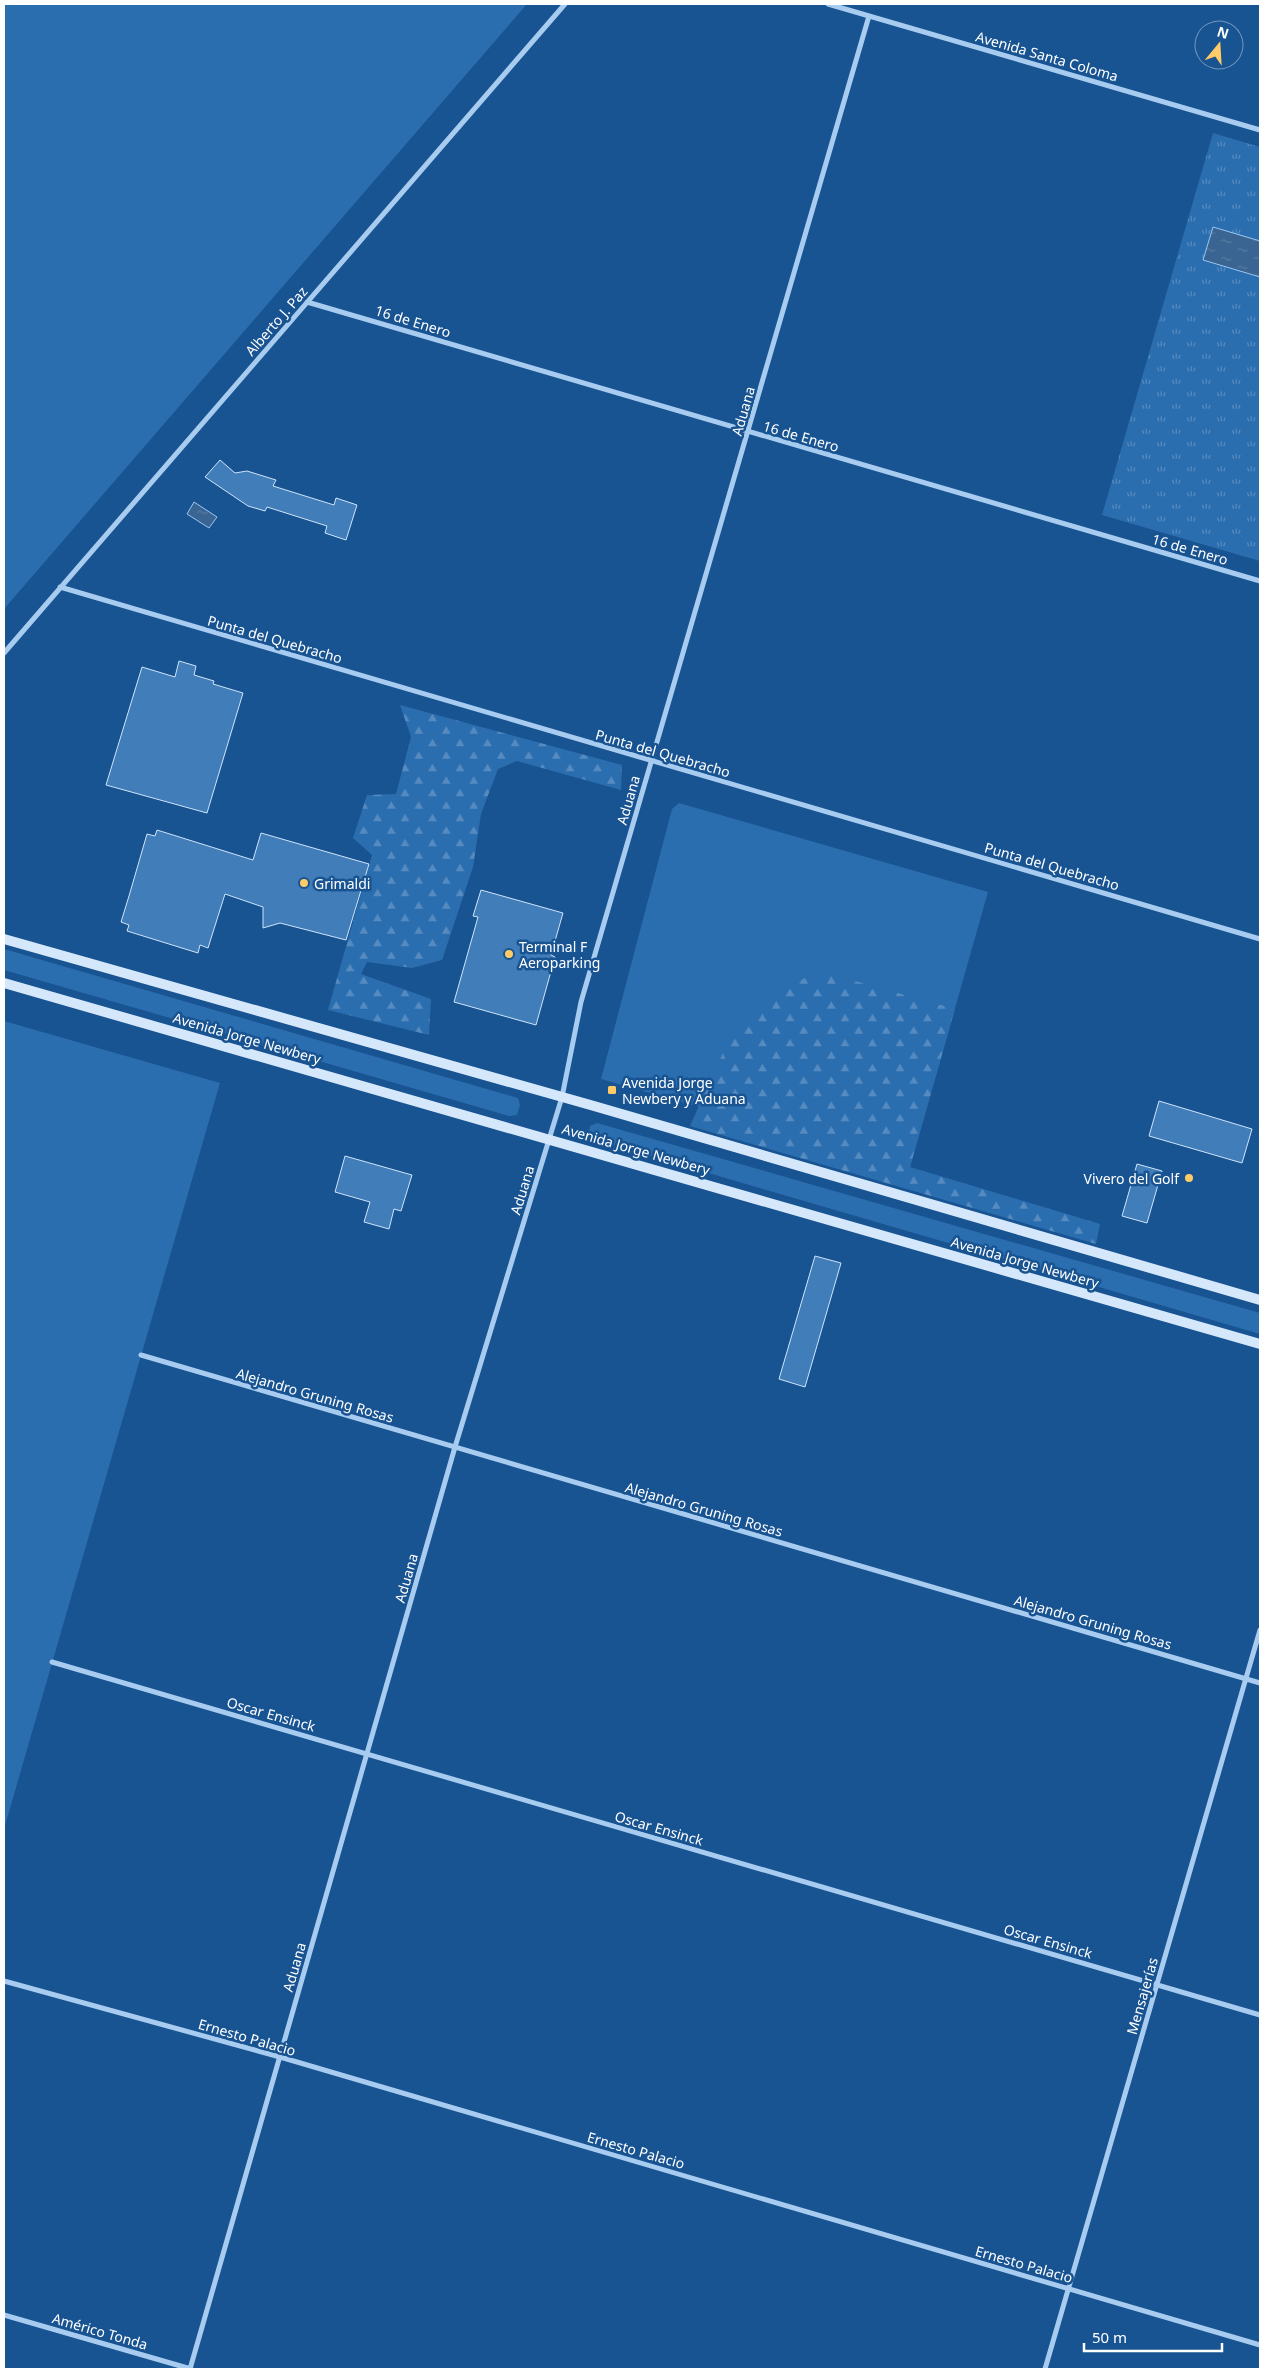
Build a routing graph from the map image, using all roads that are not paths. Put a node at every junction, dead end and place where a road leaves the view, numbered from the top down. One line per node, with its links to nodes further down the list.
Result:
1 (566, 4): 5 (street, Alberto J. Paz)
2 (828, 4): 3 (street, Avenida Santa Coloma)
3 (869, 16): 4 (street, Avenida Santa Coloma); 6 (street, Aduana)
4 (1260, 130)
5 (308, 302): 6 (street, 16 de Enero); 8 (street, Alberto J. Paz)
6 (748, 432): 7 (street, 16 de Enero); 10 (street, Aduana)
7 (1260, 581)
8 (60, 587): 9 (street, Alberto J. Paz); 10 (street, Punta del Quebracho)
9 (4, 653)
10 (651, 761): 12 (street, Punta del Quebracho); 14 (street, Aduana)
11 (4, 939): 14 (main road, Avenida Jorge Newbery)
12 (1260, 939)
13 (4, 983): 15 (main road, Avenida Jorge Newbery)
14 (562, 1097): 15 (street, Aduana); 16 (main road, Avenida Jorge Newbery)
15 (550, 1139): 17 (main road, Avenida Jorge Newbery); 19 (street, Aduana)
16 (1260, 1300)
17 (1260, 1344)
18 (141, 1355): 19 (street, Alejandro Gruning Rosas)
19 (456, 1448): 22 (street, Alejandro Gruning Rosas); 24 (street, Aduana)
20 (1260, 1630): 22 (street, Mensajerías)
21 (52, 1662): 24 (street, Oscar Ensinck)
22 (1246, 1679): 23 (street, Alejandro Gruning Rosas); 26 (street, Mensajerías)
23 (1260, 1683)
24 (367, 1754): 26 (street, Oscar Ensinck); 28 (street, Aduana)
25 (4, 1981): 28 (street, Ernesto Palacio)
26 (1157, 1984): 27 (street, Oscar Ensinck); 29 (street, Mensajerías)
27 (1260, 2015)
28 (280, 2057): 29 (street, Ernesto Palacio); 32 (street, Aduana)
29 (1068, 2288): 31 (street, Ernesto Palacio); 33 (street, Mensajerías)
30 (4, 2315): 32 (street, Américo Tonda)
31 (1260, 2344)
32 (190, 2369)
33 (1045, 2369)

